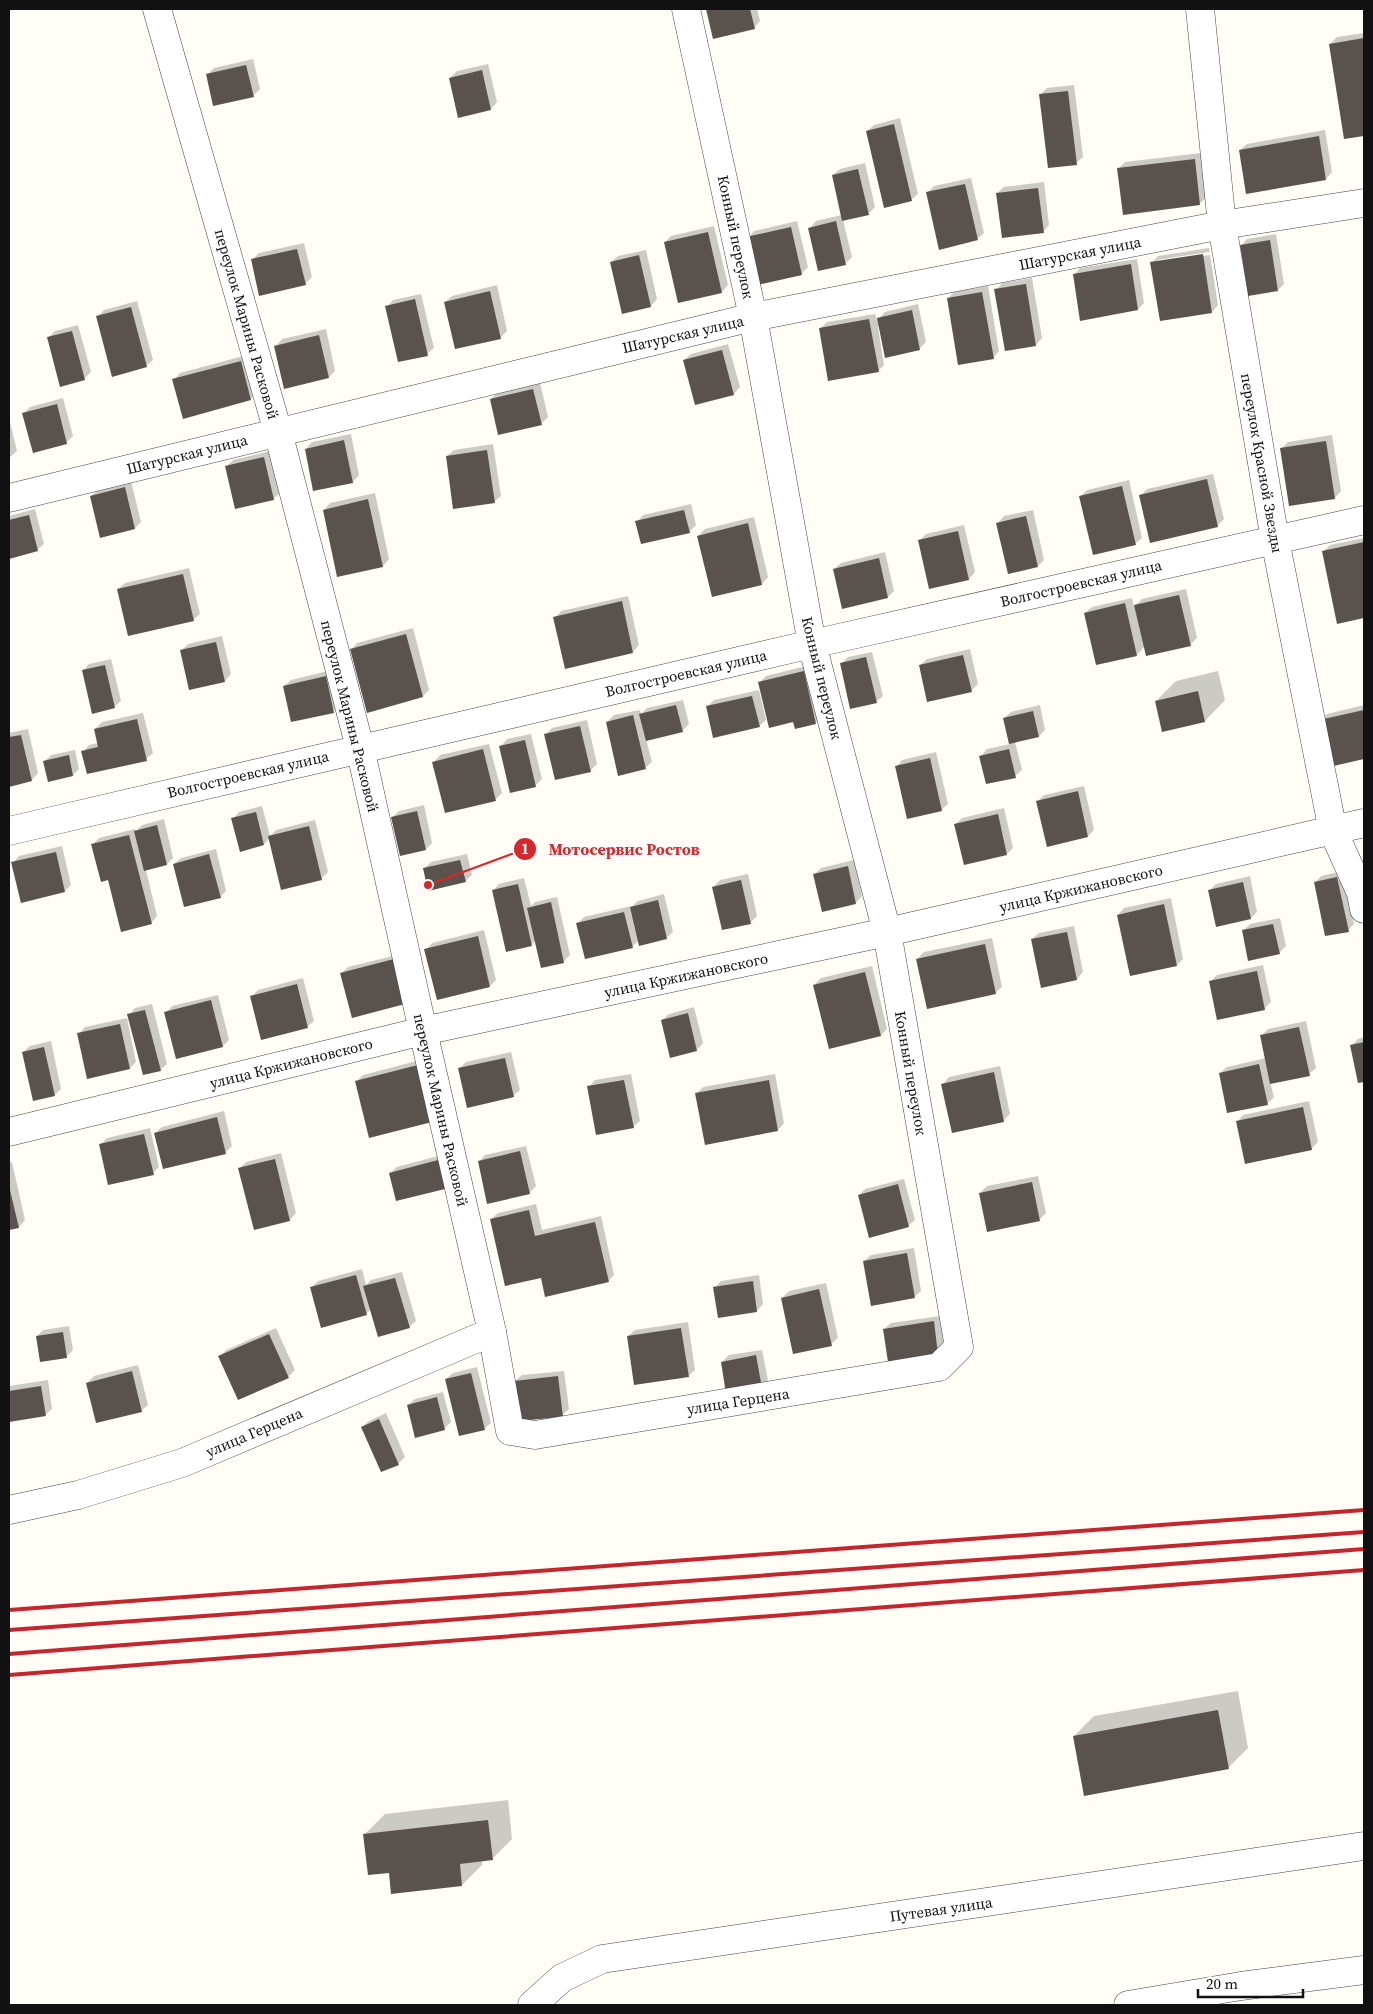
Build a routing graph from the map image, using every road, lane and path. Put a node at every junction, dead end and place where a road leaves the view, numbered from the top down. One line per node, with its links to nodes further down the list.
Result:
1 (156, 9): 7 (street, переулок Марины Расковой)
2 (686, 9): 6 (street, Конный переулок)
3 (1200, 9): 5 (street, переулок Красной Звезды)
4 (1364, 203): 5 (street, Шатурская улица)
5 (1222, 226): 6 (street, Шатурская улица); 10 (street, переулок Красной Звезды)
6 (754, 318): 7 (street, Шатурская улица); 11 (street, Конный переулок)
7 (278, 432): 8 (street, Шатурская улица); 12 (street, переулок Марины Расковой)
8 (9, 498)
9 (1364, 520): 10 (street, Волгостроевская улица)
10 (1275, 540): 11 (street, Волгостроевская улица); 15 (street, переулок Красной Звезды)
11 (812, 644): 12 (street, Волгостроевская улица); 17 (street, Конный переулок)
12 (360, 748): 14 (street, Волгостроевская улица); 18 (street, переулок Марины Расковой)
13 (1364, 823): 15 (street, улица Кржижановского)
14 (9, 831)
15 (1332, 831): 16 (street, переулок Красной Звезды); 17 (street, улица Кржижановского)
16 (1364, 909)
17 (887, 932): 18 (street, улица Кржижановского); 21 (street, Конный переулок)
18 (423, 1031): 19 (street, улица Кржижановского); 20 (street, переулок Марины Расковой)
19 (9, 1132)
20 (492, 1332): 22 (street, переулок Марины Расковой); 23 (street, улица Герцена)
21 (959, 1347): 22 (street, улица Герцена)
22 (510, 1431)
23 (9, 1510)
24 (1364, 1846): 26 (street, Путевая улица)
25 (1364, 1970): 27 (street)
26 (532, 2005)
27 (1128, 2005)

